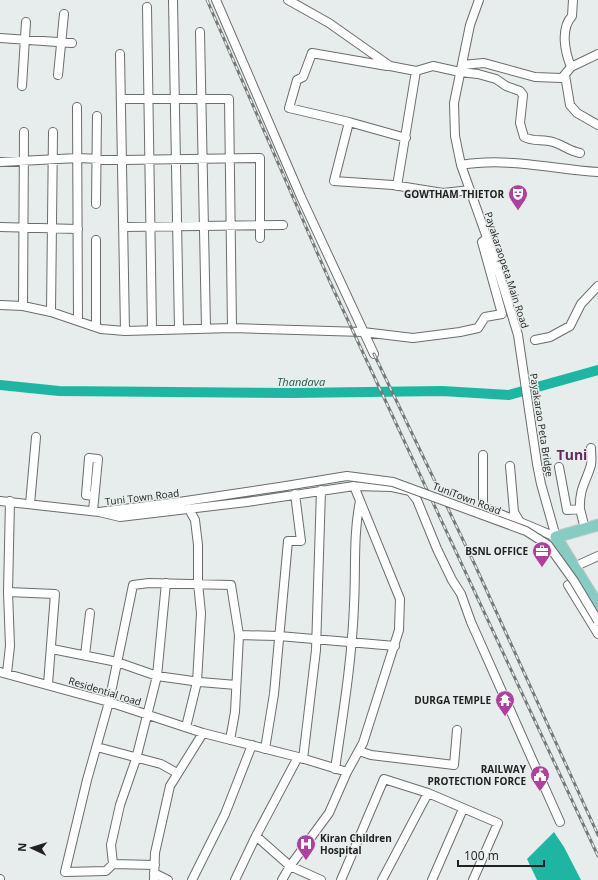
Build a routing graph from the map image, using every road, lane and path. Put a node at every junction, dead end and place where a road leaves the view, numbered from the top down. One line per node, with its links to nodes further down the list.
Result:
1 (173, 0): 25 (street)
2 (216, 0): 75 (street)
3 (288, 0): 16 (street)
4 (479, 0): 18 (street, Payakaraopeta Main Road)
5 (573, 0): 17 (street)
6 (147, 7): 24 (street)
7 (64, 14): 12 (street)
8 (26, 22): 11 (street)
9 (200, 32): 26 (street)
10 (0, 38): 11 (street)
11 (25, 39): 12 (street); 22 (street)
12 (62, 42): 13 (street); 20 (street)
13 (72, 43)
14 (120, 54): 23 (street)
15 (598, 54): 17 (street)
16 (390, 66): 19 (street); 29 (street)
17 (571, 67): 21 (street)
18 (461, 69): 19 (street); 21 (street); 34 (street); 45 (street, Payakaraopeta Main Road)
19 (416, 71): 33 (street)
20 (58, 75)
21 (565, 75): 30 (street)
22 (22, 86)
23 (121, 99): 24 (street); 42 (street)
24 (148, 99): 25 (street); 39 (street)
25 (175, 99): 26 (street); 40 (street)
26 (202, 99): 36 (street); 37 (street)
27 (78, 107): 35 (street)
28 (97, 116): 38 (street)
29 (349, 122): 33 (street); 47 (street)
30 (598, 125)
31 (24, 132): 43 (street)
32 (53, 132): 41 (street)
33 (406, 138): 47 (street)
34 (580, 153)
35 (78, 158): 38 (street); 41 (street); 60 (street)
36 (203, 158): 37 (street); 40 (street); 51 (street)
37 (230, 158): 52 (street); 53 (street)
38 (96, 159): 42 (street); 49 (street)
39 (149, 159): 40 (street); 42 (street); 56 (street)
40 (176, 159): 57 (street)
41 (52, 160): 43 (street); 59 (street)
42 (122, 160): 55 (street)
43 (23, 161): 44 (street); 58 (street)
44 (0, 162)
45 (461, 165): 46 (street); 48 (street, Payakaraopeta Main Road)
46 (598, 172)
47 (397, 186): 48 (street)
48 (470, 190): 62 (street, Payakaraopeta Main Road)
49 (96, 204)
50 (283, 225): 53 (street)
51 (204, 226): 52 (street); 57 (street); 70 (street)
52 (231, 226): 53 (street); 71 (street)
53 (260, 226): 61 (street)
54 (0, 227): 58 (street)
55 (123, 227): 56 (street); 74 (street)
56 (150, 227): 57 (street); 73 (street)
57 (177, 227): 72 (street)
58 (23, 228): 59 (street); 66 (street)
59 (51, 229): 60 (street); 67 (street)
60 (78, 229): 68 (street)
61 (260, 238)
62 (487, 238): 75 (street); 76 (street, Payakaraopeta Main Road)
63 (96, 240): 69 (street)
64 (598, 286): 77 (street)
65 (0, 305): 66 (street)
66 (23, 306): 67 (street)
67 (51, 312): 68 (street)
68 (78, 320): 69 (street)
69 (96, 327): 74 (street)
70 (206, 328): 71 (street); 72 (street)
71 (232, 328): 75 (street)
72 (179, 329): 73 (street)
73 (152, 330): 74 (street)
74 (125, 331)
75 (363, 332): 78 (street)
76 (518, 337): 99 (street, Payakarao Peta Bridge)
77 (535, 340)
78 (374, 354)
79 (36, 437): 92 (street)
80 (590, 448): 94 (street)
81 (483, 456): 96 (street)
82 (510, 466): 96 (street)
83 (560, 467): 94 (street)
84 (286, 486): 95 (street, Tuni Town Road); 108 (street, TuniTown Road, bridge)
85 (354, 486): 86 (street); 91 (street); 140 (street)
86 (321, 490): 87 (street); 112 (street)
87 (295, 494): 93 (street); 111 (street)
88 (94, 496): 95 (street)
89 (0, 500): 90 (street, Tuni Town Road)
90 (10, 501): 92 (street, Tuni Town Road); 105 (street)
91 (360, 501): 113 (street); 114 (street)
92 (30, 504): 95 (street, Tuni Town Road)
93 (189, 509): 95 (street); 103 (street)
94 (580, 509): 98 (street)
95 (96, 512)
96 (520, 522): 99 (street)
97 (598, 525): 98 (main road)
98 (585, 529): 99 (main road)
99 (556, 537): 101 (main road)
100 (598, 556): 101 (street)
101 (574, 567): 106 (main road)
102 (166, 583): 103 (street); 117 (street); 119 (street)
103 (198, 583): 110 (street); 120 (street)
104 (568, 585): 109 (street)
105 (8, 592): 115 (street); 118 (street)
106 (598, 605)
107 (90, 613): 116 (street)
108 (598, 621)
109 (598, 634)
110 (239, 635): 111 (street); 122 (street)
111 (279, 636): 112 (street); 131 (street)
112 (317, 639): 113 (street); 134 (street)
113 (351, 642): 114 (street); 135 (street)
114 (395, 646): 132 (street)
115 (52, 648): 116 (street); 121 (street)
116 (85, 655): 117 (street)
117 (117, 662): 119 (street); 123 (street)
118 (3, 672): 121 (street, Residential road)
119 (157, 676): 120 (street); 124 (street)
120 (197, 682): 122 (street); 125 (street)
121 (48, 684): 123 (street, Residential road)
122 (236, 684): 128 (street)
123 (109, 702): 124 (street, Residential road); 130 (street)
124 (146, 714): 125 (street, Residential road); 133 (street)
125 (186, 727): 127 (street, Residential road)
126 (457, 730): 132 (street)
127 (203, 732): 128 (street, Residential road); 137 (street)
128 (230, 740): 129 (street, Residential road)
129 (252, 745): 131 (street, Residential road); 147 (street)
130 (97, 747): 133 (street); 142 (street)
131 (265, 749): 134 (street, Residential road)
132 (359, 751): 136 (street)
133 (136, 758): 137 (street); 142 (street)
134 (301, 758): 135 (street, Residential road); 141 (street)
135 (335, 769): 136 (street, Residential road)
136 (348, 772): 143 (street)
137 (178, 773): 144 (street)
138 (428, 793): 139 (street); 151 (street); 152 (street)
139 (463, 808): 153 (street); 154 (street)
140 (560, 822)
141 (256, 836): 143 (street); 148 (street)
142 (113, 864): 144 (street)
143 (290, 866): 145 (street); 149 (street)
144 (154, 873): 146 (street)
145 (311, 878): 150 (street)
146 (168, 880)
147 (192, 880)
148 (235, 880)
149 (282, 880)
150 (321, 880)
151 (341, 880)
152 (382, 880)
153 (432, 880)
154 (473, 880)

